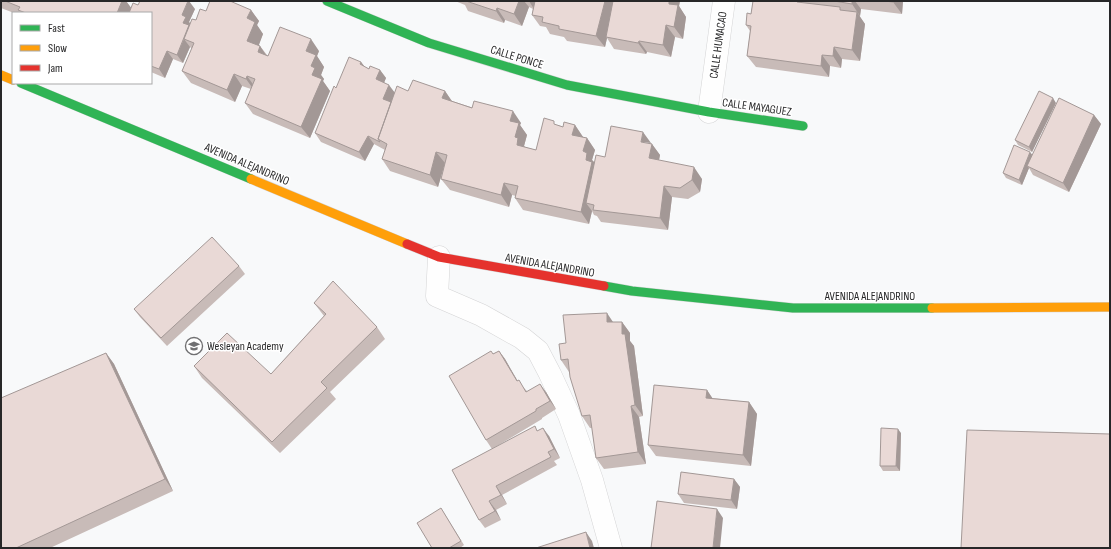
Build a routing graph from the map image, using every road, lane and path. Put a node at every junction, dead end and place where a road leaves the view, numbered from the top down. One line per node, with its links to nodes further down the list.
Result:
1 (326, 1): 6 (street, CALLE PONCE)
2 (724, 1): 6 (street, CALLE HUMACAO)
3 (1, 75): 4 (street)
4 (12, 80)
5 (23, 84): 8 (street, AVENIDA ALEJANDRINO)
6 (709, 112): 7 (street, CALLE MAYAGUEZ)
7 (803, 126)
8 (439, 257): 9 (street, AVENIDA ALEJANDRINO); 10 (street)
9 (1110, 307)
10 (611, 548)

